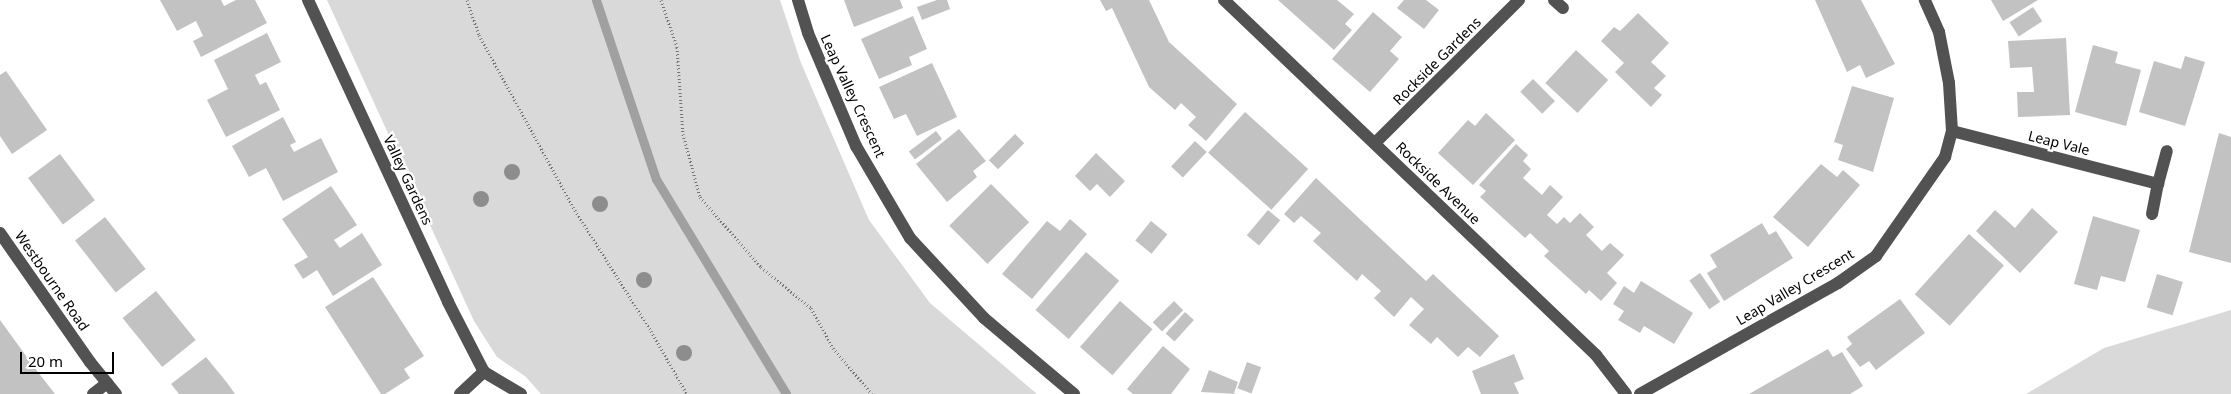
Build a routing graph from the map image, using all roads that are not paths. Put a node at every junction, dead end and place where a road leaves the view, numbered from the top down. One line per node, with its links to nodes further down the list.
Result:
1 (308, 0): 12 (street, Valley Gardens)
2 (798, 0): 18 (street, Leap Valley Crescent)
3 (1224, 0): 7 (street, Rockside Avenue)
4 (1519, 0): 7 (street, Rockside Gardens)
5 (1926, 0): 6 (street, Leap Valley Crescent)
6 (1952, 131): 9 (street, Leap Vale); 20 (street, Leap Valley Crescent)
7 (1375, 143): 19 (street, Rockside Avenue)
8 (2168, 151): 9 (street)
9 (2158, 184): 10 (street)
10 (2152, 214)
11 (0, 233): 13 (street, Westbourne Road)
12 (484, 372): 16 (street); 17 (street)
13 (107, 383): 14 (street); 15 (street, Westbourne Road)
14 (93, 394)
15 (116, 394)
16 (460, 394)
17 (521, 394)
18 (1074, 394)
19 (1626, 394)
20 (1640, 394)

